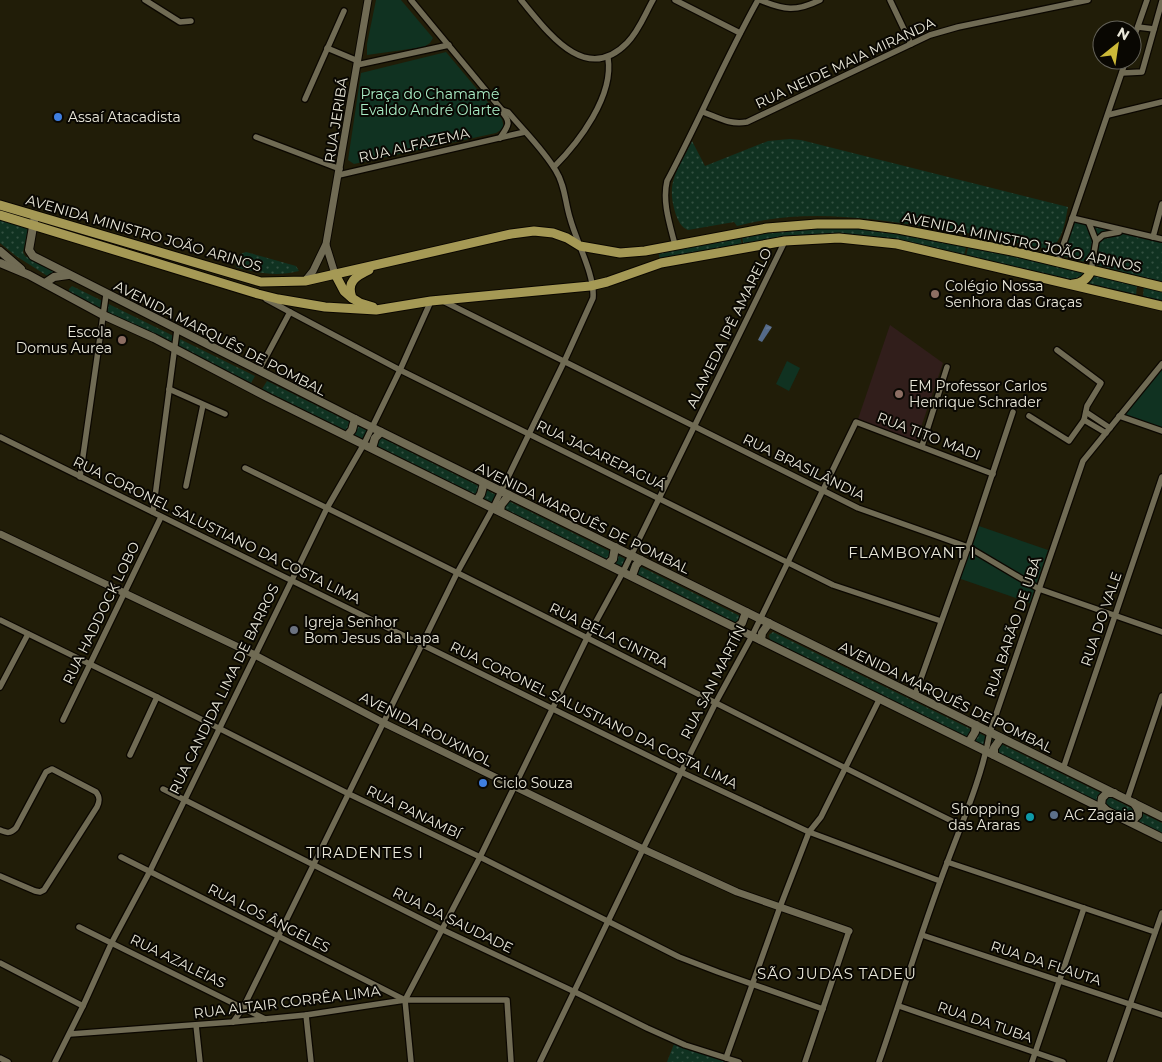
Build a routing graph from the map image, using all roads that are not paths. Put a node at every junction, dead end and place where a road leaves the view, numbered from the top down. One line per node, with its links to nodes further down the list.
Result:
1 (145, 0): 13 (street)
2 (368, 0): 24 (street, RUA JERIBÁ)
3 (412, 0): 21 (street)
4 (521, 0): 23 (street)
5 (653, 0): 23 (street)
6 (675, 0): 19 (street)
7 (759, 0): 8 (street); 19 (street)
8 (820, 0)
9 (890, 0): 20 (street)
10 (1088, 0): 20 (street, RUA NEIDE MAIA MIRANDA)
11 (1147, 0): 15 (street)
12 (1162, 1): 18 (street)
13 (156, 3): 16 (street)
14 (344, 11): 22 (street)
15 (1140, 20)
16 (191, 21)
17 (1142, 28): 18 (street)
18 (1154, 29): 26 (street)
19 (740, 34): 30 (street)
20 (911, 44): 30 (street, RUA NEIDE MAIA MIRANDA)
21 (449, 45): 24 (street); 29 (street)
22 (327, 48): 24 (street); 27 (street)
23 (608, 58): 35 (street)
24 (358, 63): 36 (street, RUA JERIBÁ)
25 (1123, 70): 26 (street)
26 (1122, 73): 31 (street)
27 (305, 99)
28 (1162, 102): 31 (street)
29 (502, 110): 32 (street); 34 (street)
30 (703, 112): 50 (street)
31 (1108, 115): 41 (street)
32 (525, 132): 34 (street, RUA ALFAZEMA); 35 (street)
33 (256, 137): 36 (street)
34 (500, 138): 36 (street, RUA ALFAZEMA)
35 (554, 167): 51 (street)
36 (340, 172): 49 (street, RUA JERIBÁ)
37 (1162, 204): 45 (street)
38 (0, 205): 40 (main road, AVENIDA MINISTRO JOÃO ARINOS)
39 (0, 215): 43 (main road, AVENIDA MINISTRO JOÃO ARINOS)
40 (36, 216): 43 (main road, AVENIDA MARQUÊS DE POMBAL); 63 (main road, AVENIDA MINISTRO JOÃO ARINOS)
41 (1072, 218): 42 (street); 56 (street)
42 (1089, 223): 44 (street); 48 (street)
43 (33, 226): 62 (main road, AVENIDA MARQUÊS DE POMBAL); 68 (main road, AVENIDA MINISTRO JOÃO ARINOS)
44 (1122, 231): 45 (street); 48 (street)
45 (1153, 237): 46 (street)
46 (1162, 239)
47 (785, 240): 54 (main road, AVENIDA MINISTRO JOÃO ARINOS); 58 (main road, AVENIDA MINISTRO JOÃO ARINOS); 95 (street, ALAMEDA IPÊ AMARELO)
48 (1096, 241): 59 (street)
49 (326, 244): 60 (street); 63 (street)
50 (675, 245): 51 (main road, AVENIDA MINISTRO JOÃO ARINOS); 53 (main road, AVENIDA MINISTRO JOÃO ARINOS); 54 (main road)
51 (580, 246): 57 (main road, AVENIDA MINISTRO JOÃO ARINOS); 66 (street)
52 (0, 251): 61 (main road)
53 (1012, 251): 56 (main road, AVENIDA MINISTRO JOÃO ARINOS); 58 (main road)
54 (678, 260): 66 (main road, AVENIDA MINISTRO JOÃO ARINOS)
55 (0, 263): 61 (main road)
56 (1057, 263): 59 (main road, AVENIDA MINISTRO JOÃO ARINOS)
57 (381, 264): 60 (main road, AVENIDA MINISTRO JOÃO ARINOS); 70 (main road)
58 (991, 264): 65 (main road, AVENIDA MINISTRO JOÃO ARINOS)
59 (1091, 271): 65 (main road); 67 (main road, AVENIDA MINISTRO JOÃO ARINOS)
60 (334, 274): 63 (main road, AVENIDA MINISTRO JOÃO ARINOS); 70 (main road)
61 (29, 275): 64 (main road)
62 (68, 275): 64 (main road); 69 (main road, AVENIDA MARQUÊS DE POMBAL)
63 (305, 281)
64 (45, 284): 76 (main road)
65 (1070, 284): 73 (main road, AVENIDA MINISTRO JOÃO ARINOS)
66 (592, 286): 72 (main road, AVENIDA MINISTRO JOÃO ARINOS); 80 (street)
67 (1162, 287)
68 (258, 294): 74 (main road, AVENIDA MINISTRO JOÃO ARINOS); 75 (street, RUA JACAREPAGUÁ)
69 (106, 295): 76 (street); 77 (main road, AVENIDA MARQUÊS DE POMBAL)
70 (352, 298): 74 (main road)
71 (431, 301): 72 (main road, AVENIDA MINISTRO JOÃO ARINOS); 74 (main road, AVENIDA MINISTRO JOÃO ARINOS); 84 (street, RUA CANDIDA LIMA DE BARROS)
72 (443, 301): 80 (street, RUA BRASILÂNDIA)
73 (1162, 306)
74 (398, 307)
75 (290, 312): 83 (street); 84 (street, RUA JACAREPAGUÁ)
76 (103, 315): 78 (main road); 108 (street)
77 (177, 330): 78 (street); 83 (main road, AVENIDA MARQUÊS DE POMBAL)
78 (175, 349): 85 (street); 101 (main road)
79 (1057, 350): 88 (street)
80 (564, 362): 95 (street, RUA BRASILÂNDIA); 100 (street)
81 (1162, 364): 91 (street, RUA BARÃO DE UBÁ)
82 (947, 367): 104 (street)
83 (259, 370): 92 (main road, AVENIDA MARQUÊS DE POMBAL)
84 (400, 370): 96 (street, RUA CANDIDA LIMA DE BARROS); 100 (street, RUA JACAREPAGUÁ)
85 (169, 389): 86 (street); 119 (street)
86 (203, 405): 89 (street); 111 (street)
87 (1014, 412): 107 (street)
88 (1086, 412): 93 (street); 97 (street)
89 (225, 414)
90 (1029, 416): 93 (street)
91 (1119, 416): 97 (street, RUA BARÃO DE UBÁ); 98 (street)
92 (355, 420): 96 (main road, AVENIDA MARQUÊS DE POMBAL); 101 (main road)
93 (1084, 420): 97 (street)
94 (856, 422): 104 (street, RUA TITO MADI); 113 (street, RUA SAN MARTÍN)
95 (695, 427): 113 (street, RUA BRASILÂNDIA); 115 (street, ALAMEDA IPÊ AMARELO)
96 (372, 428): 99 (main road, AVENIDA MARQUÊS DE POMBAL); 103 (street, RUA CANDIDA LIMA DE BARROS)
97 (1108, 430): 132 (street, RUA BARÃO DE UBÁ)
98 (1162, 431)
99 (381, 432): 105 (main road); 110 (main road, AVENIDA MARQUÊS DE POMBAL)
100 (529, 434): 112 (street); 115 (street, RUA JACAREPAGUÁ)
101 (347, 436): 103 (main road)
102 (0, 437): 108 (street, RUA CORONEL SALUSTIANO DA COSTA LIMA)
103 (364, 444): 105 (main road); 117 (street, RUA CANDIDA LIMA DE BARROS)
104 (922, 446): 107 (street, RUA TITO MADI)
105 (372, 448): 116 (main road)
106 (245, 468): 117 (street, RUA BELA CINTRA)
107 (993, 474): 122 (street)
108 (80, 477): 119 (street, RUA CORONEL SALUSTIANO DA COSTA LIMA)
109 (1162, 477): 135 (street, RUA DO VALE)
110 (484, 483): 112 (main road, AVENIDA MARQUÊS DE POMBAL); 116 (main road)
111 (186, 486)
112 (501, 491): 114 (main road, AVENIDA MARQUÊS DE POMBAL); 118 (street)
113 (823, 491): 122 (street, RUA BRASILÂNDIA); 126 (street, RUA SAN MARTÍN)
114 (509, 495): 118 (main road); 123 (main road, AVENIDA MARQUÊS DE POMBAL)
115 (660, 498): 124 (street, ALAMEDA IPÊ AMARELO); 126 (street, RUA JACAREPAGUÁ)
116 (476, 500): 118 (main road)
117 (327, 508): 129 (street, RUA BELA CINTRA); 131 (street, RUA CANDIDA LIMA DE BARROS)
118 (496, 509): 127 (main road); 129 (street)
119 (152, 512): 120 (street, RUA CORONEL SALUSTIANO DA COSTA LIMA)
120 (162, 517): 131 (street, RUA CORONEL SALUSTIANO DA COSTA LIMA); 133 (street, RUA HADDOCK LOBO)
121 (0, 534): 133 (street, AVENIDA ROUXINOL)
122 (968, 547): 132 (street, RUA BRASILÂNDIA); 138 (street)
123 (615, 548): 124 (main road, AVENIDA MARQUÊS DE POMBAL); 127 (main road)
124 (631, 556): 125 (main road, AVENIDA MARQUÊS DE POMBAL); 128 (street, ALAMEDA IPÊ AMARELO)
125 (640, 560): 130 (main road); 134 (main road, AVENIDA MARQUÊS DE POMBAL)
126 (788, 562): 136 (street, RUA SAN MARTÍN); 138 (street, RUA JACAREPAGUÁ)
127 (608, 564): 128 (main road)
128 (623, 572): 130 (main road); 144 (street, ALAMEDA IPÊ AMARELO)
129 (457, 573): 144 (street, RUA BELA CINTRA); 146 (street)
130 (632, 576): 140 (main road)
131 (292, 581): 146 (street, RUA CORONEL SALUSTIANO DA COSTA LIMA); 147 (street, RUA CANDIDA LIMA DE BARROS)
132 (1039, 589): 135 (street, RUA BRASILÂNDIA); 160 (street, RUA BARÃO DE UBÁ)
133 (124, 594): 147 (street, AVENIDA ROUXINOL); 148 (street, RUA HADDOCK LOBO)
134 (746, 612): 136 (main road, AVENIDA MARQUÊS DE POMBAL); 140 (main road)
135 (1115, 616): 141 (street, RUA BRASILÂNDIA); 166 (street, RUA DO VALE)
136 (760, 619): 139 (main road, AVENIDA MARQUÊS DE POMBAL); 143 (street, RUA SAN MARTÍN)
137 (0, 620): 142 (street, RUA PANAMBÍ)
138 (941, 621): 150 (street)
139 (769, 624): 145 (main road); 150 (main road, AVENIDA MARQUÊS DE POMBAL)
140 (736, 628): 143 (main road)
141 (1162, 632)
142 (28, 634): 148 (street, RUA PANAMBÍ); 149 (street)
143 (752, 636): 145 (main road); 154 (street, RUA SAN MARTÍN)
144 (587, 638): 154 (street, RUA BELA CINTRA); 155 (street, ALAMEDA IPÊ AMARELO)
145 (761, 640): 153 (main road)
146 (422, 645): 155 (street, RUA CORONEL SALUSTIANO DA COSTA LIMA); 157 (street)
147 (254, 656): 157 (street, AVENIDA ROUXINOL); 159 (street, RUA CANDIDA LIMA DE BARROS)
148 (90, 664): 151 (street, RUA PANAMBÍ); 156 (street, RUA HADDOCK LOBO)
149 (0, 687)
150 (914, 695): 158 (main road, AVENIDA MARQUÊS DE POMBAL)
151 (157, 696): 159 (street, RUA PANAMBÍ); 164 (street)
152 (1162, 696): 173 (street)
153 (880, 698): 162 (main road); 165 (street)
154 (716, 702): 165 (street, RUA BELA CINTRA); 167 (street, RUA SAN MARTÍN)
155 (552, 709): 167 (street, RUA CORONEL SALUSTIANO DA COSTA LIMA); 168 (street, ALAMEDA IPÊ AMARELO)
156 (63, 720)
157 (384, 723): 168 (street, AVENIDA ROUXINOL); 170 (street)
158 (976, 725): 160 (main road, AVENIDA MARQUÊS DE POMBAL); 162 (main road)
159 (220, 729): 170 (street, RUA PANAMBÍ); 172 (street, RUA CANDIDA LIMA DE BARROS)
160 (990, 732): 161 (main road, AVENIDA MARQUÊS DE POMBAL); 163 (street, RUA BARÃO DE UBÁ)
161 (1001, 738): 163 (main road); 166 (main road, AVENIDA MARQUÊS DE POMBAL)
162 (968, 742): 163 (main road)
163 (990, 753): 174 (main road); 177 (street, RUA BARÃO DE UBÁ)
164 (130, 755)
165 (845, 768): 177 (street, RUA BELA CINTRA); 179 (street)
166 (1063, 768): 171 (main road, AVENIDA MARQUÊS DE POMBAL)
167 (681, 772): 179 (street, RUA CORONEL SALUSTIANO DA COSTA LIMA); 181 (street, RUA SAN MARTÍN)
168 (514, 787): 181 (street, AVENIDA ROUXINOL); 183 (street, ALAMEDA IPÊ AMARELO)
169 (163, 788): 172 (street, RUA DA SAUDADE)
170 (349, 794): 183 (street, RUA PANAMBÍ); 185 (street)
171 (1114, 794): 173 (main road, AVENIDA MARQUÊS DE POMBAL); 174 (main road)
172 (184, 799): 185 (street, RUA DA SAUDADE); 186 (street, RUA CANDIDA LIMA DE BARROS)
173 (1130, 802): 175 (main road, AVENIDA MARQUÊS DE POMBAL); 176 (main road)
174 (1106, 810): 176 (main road)
175 (1162, 817)
176 (1126, 820): 180 (main road)
177 (962, 826): 184 (street, RUA BARÃO DE UBÁ)
178 (0, 830): 187 (street)
179 (809, 832): 188 (street, RUA CORONEL SALUSTIANO DA COSTA LIMA); 189 (street)
180 (1162, 838)
181 (643, 849): 189 (street, AVENIDA ROUXINOL); 192 (street, RUA SAN MARTÍN)
182 (121, 857): 186 (street, RUA LOS ÂNGELES)
183 (480, 857): 192 (street, RUA PANAMBÍ); 194 (street, ALAMEDA IPÊ AMARELO)
184 (947, 862): 188 (street, RUA BARÃO DE UBÁ); 190 (street)
185 (314, 866): 194 (street, RUA DA SAUDADE); 198 (street)
186 (150, 871): 198 (street, RUA LOS ÂNGELES); 199 (street, RUA CANDIDA LIMA DE BARROS)
187 (0, 876)
188 (940, 881): 197 (street, RUA BARÃO DE UBÁ)
189 (780, 906): 195 (street, AVENIDA ROUXINOL); 202 (street)
190 (1084, 908): 196 (street); 201 (street)
191 (1162, 914): 196 (street)
192 (608, 921): 202 (street, RUA PANAMBÍ); 203 (street, RUA SAN MARTÍN)
193 (79, 927): 199 (street, RUA AZALEIAS)
194 (443, 930): 203 (street, RUA DA SAUDADE); 204 (street, ALAMEDA IPÊ AMARELO)
195 (849, 931): 209 (street)
196 (1155, 932): 205 (street)
197 (922, 935): 201 (street, RUA DA FLAUTA); 207 (street, RUA BARÃO DE UBÁ)
198 (278, 937): 204 (street, RUA LOS ÂNGELES); 208 (street)
199 (112, 942): 206 (street, RUA CANDIDA LIMA DE BARROS); 208 (street, RUA AZALEIAS)
200 (0, 964): 206 (street)
201 (1060, 981): 205 (street, RUA DA FLAUTA); 216 (street)
202 (754, 984): 209 (street, RUA PANAMBÍ); 218 (street)
203 (575, 992): 218 (street, RUA DA SAUDADE); 225 (street, RUA SAN MARTÍN)
204 (406, 1000): 210 (street, RUA ALTAIR CORRÊA LIMA); 223 (street); 224 (street, RUA ALTAIR CORRÊA LIMA)
205 (1130, 1004): 211 (street, RUA DA FLAUTA); 231 (street)
206 (83, 1006): 215 (street, RUA CANDIDA LIMA DE BARROS)
207 (899, 1006): 216 (street, RUA DA TUBA); 228 (street, RUA BARÃO DE UBÁ)
208 (243, 1008): 212 (street, RUA AZALEIAS); 213 (street)
209 (824, 1009): 227 (street)
210 (306, 1015): 212 (street, RUA ALTAIR CORRÊA LIMA); 222 (street)
211 (1162, 1015)
212 (265, 1019): 213 (street, RUA ALTAIR CORRÊA LIMA)
213 (233, 1022): 214 (street, RUA ALTAIR CORRÊA LIMA)
214 (196, 1025): 215 (street, RUA ALTAIR CORRÊA LIMA); 221 (street)
215 (70, 1034): 220 (street, RUA CANDIDA LIMA DE BARROS)
216 (1035, 1053): 229 (street); 230 (street, RUA DA TUBA)
217 (0, 1058): 219 (street)
218 (726, 1058): 226 (street, RUA DA SAUDADE)
219 (8, 1062)
220 (55, 1062)
221 (200, 1062)
222 (311, 1062)
223 (411, 1062)
224 (511, 1062)
225 (540, 1062)
226 (738, 1062)
227 (804, 1062)
228 (879, 1062)
229 (1032, 1062)
230 (1063, 1062)
231 (1110, 1062)

